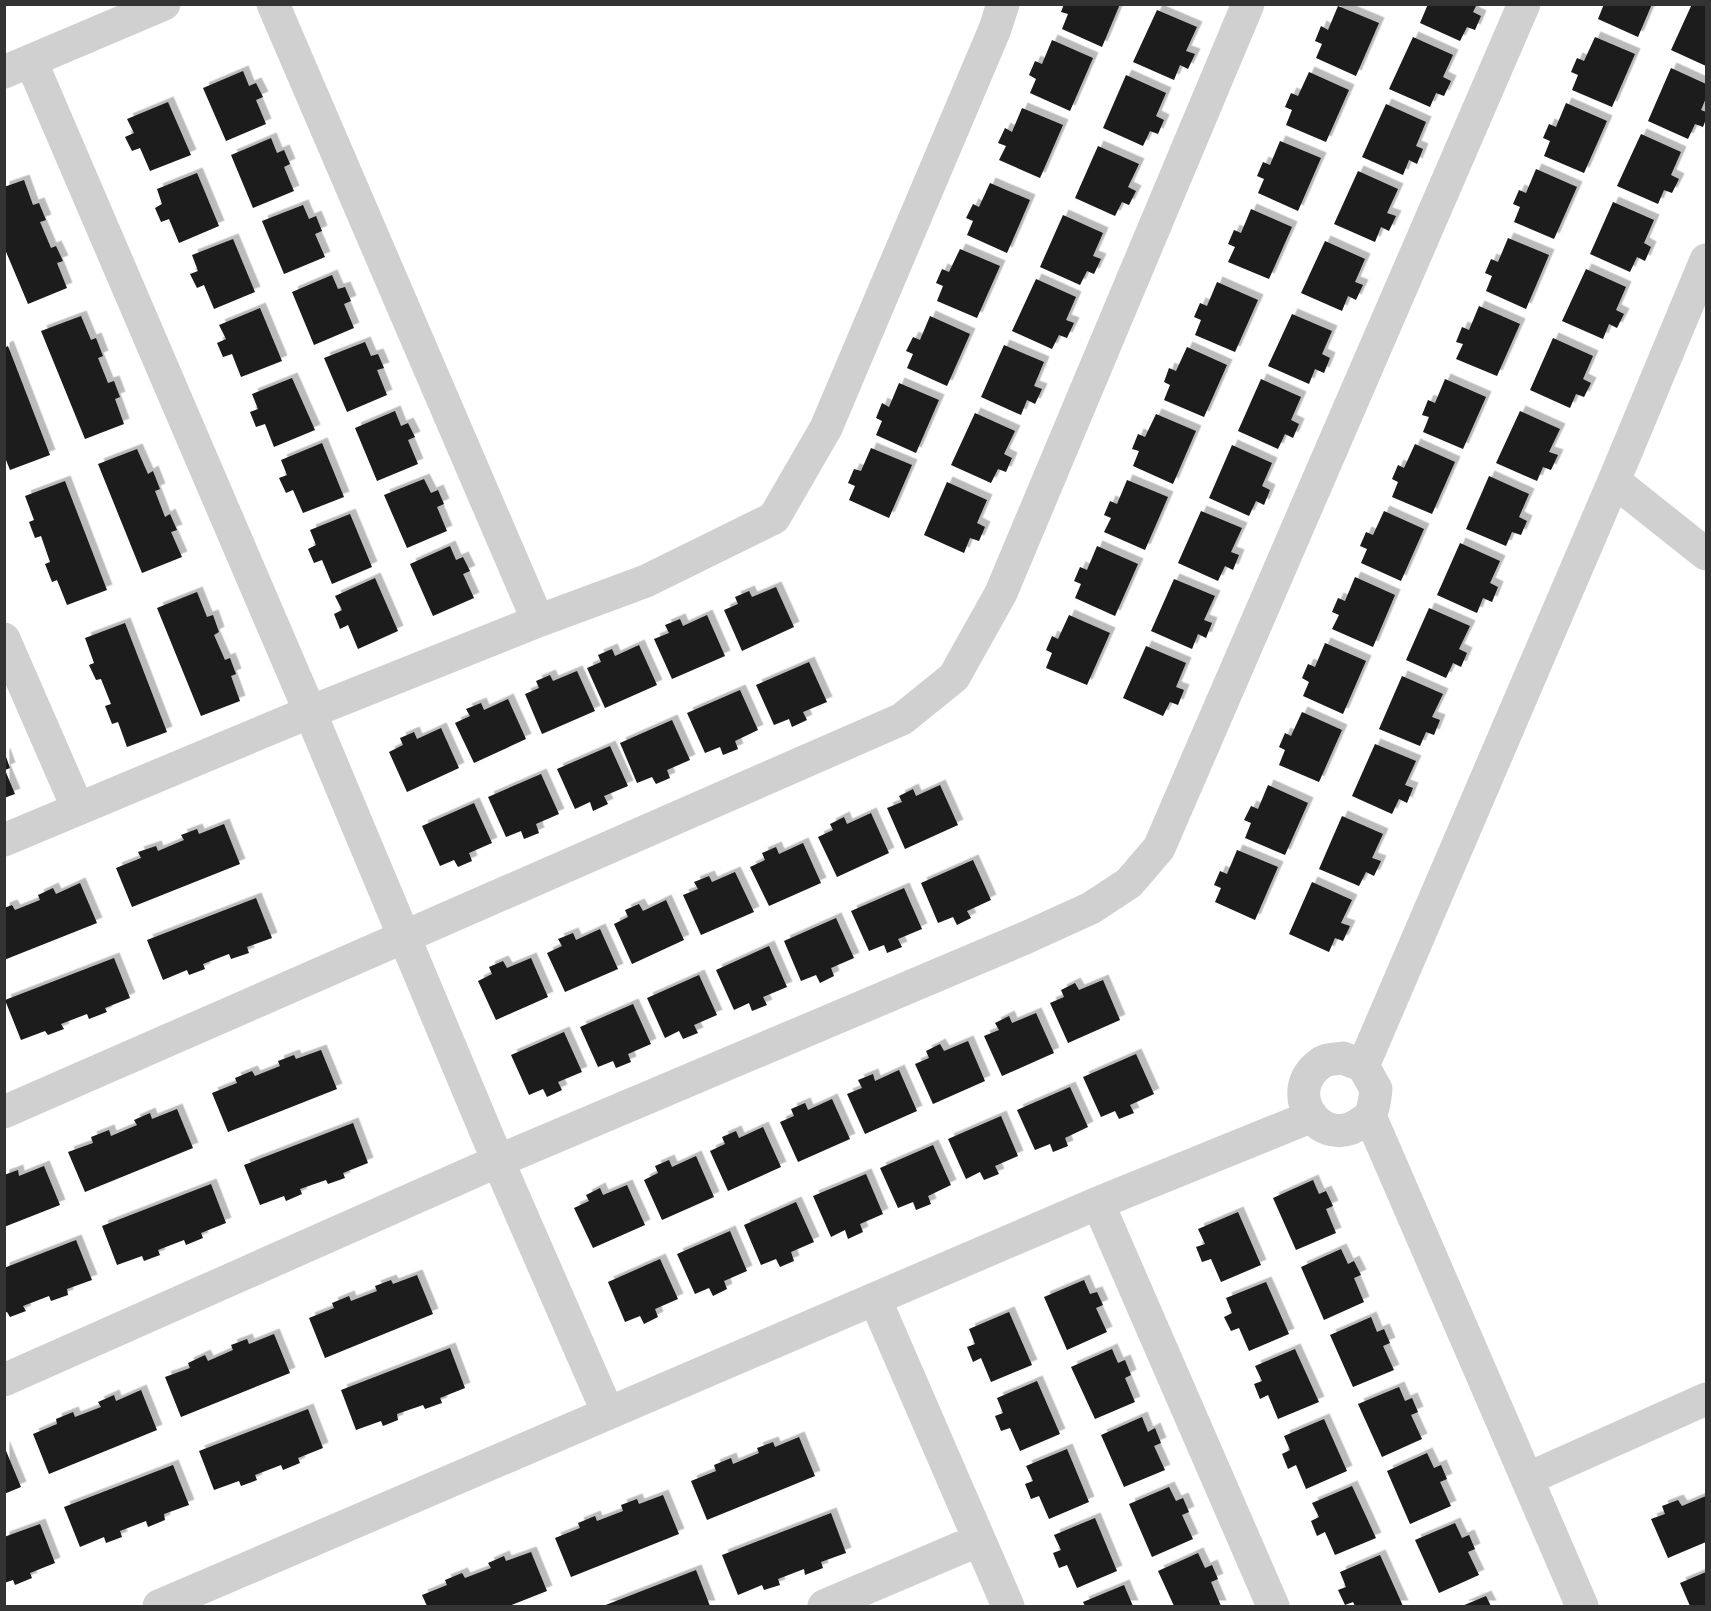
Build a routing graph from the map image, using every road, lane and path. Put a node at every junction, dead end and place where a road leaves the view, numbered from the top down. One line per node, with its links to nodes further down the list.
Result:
1 (164, 4): 6 (street)
2 (273, 4): 10 (street)
3 (1003, 4): 10 (street)
4 (1248, 4): 15 (street)
5 (1524, 4): 20 (street)
6 (18, 66): 12 (street)
7 (1707, 260): 8 (street)
8 (1614, 482): 9 (street); 16 (street)
9 (1707, 554)
10 (538, 621): 12 (street)
11 (4, 639): 13 (street)
12 (310, 712): 13 (street); 15 (street)
13 (78, 809): 14 (street)
14 (4, 840)
15 (404, 938): 17 (street); 20 (street)
16 (1363, 1066): 18 (street); 19 (street)
17 (4, 1112)
18 (1370, 1116): 19 (street); 26 (street)
19 (1310, 1117): 21 (street)
20 (498, 1161): 23 (street); 25 (street)
21 (1098, 1203): 22 (street); 31 (street)
22 (875, 1299): 25 (street); 27 (street)
23 (4, 1380)
24 (1707, 1399): 26 (street)
25 (608, 1413): 28 (street)
26 (1527, 1479): 32 (street)
27 (979, 1540): 29 (street); 30 (street)
28 (159, 1606)
29 (824, 1606)
30 (1008, 1606)
31 (1273, 1606)
32 (1582, 1606)

